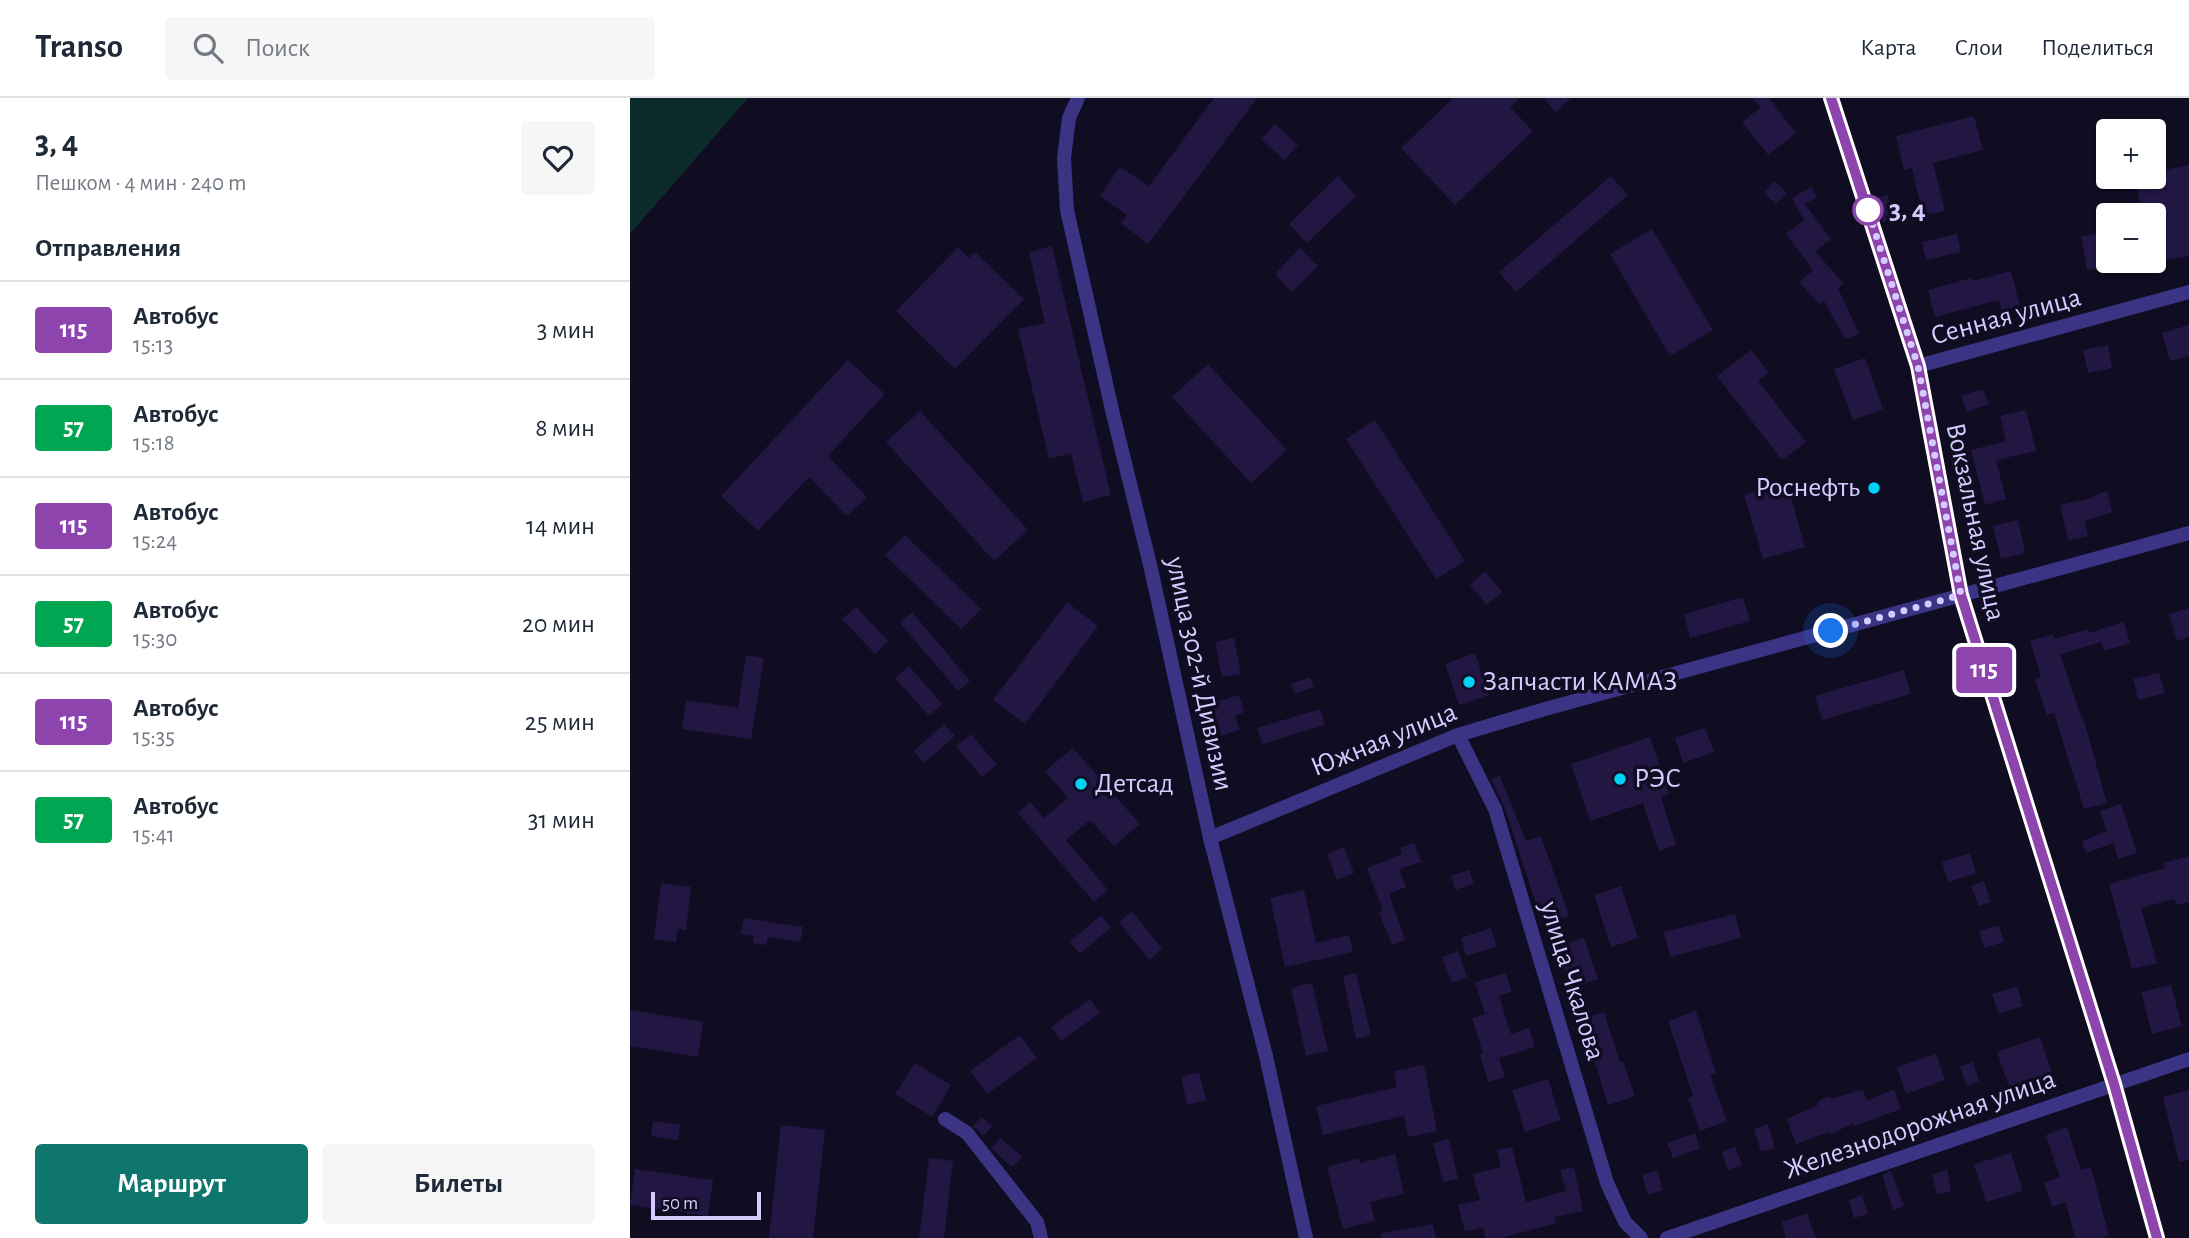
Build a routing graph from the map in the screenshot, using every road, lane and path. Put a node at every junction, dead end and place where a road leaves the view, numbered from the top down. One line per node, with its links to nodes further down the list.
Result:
1 (1078, 98): 8 (street, улица 302-й Дивизии)
2 (1831, 98): 4 (street, Вокзальная улица)
3 (2189, 292): 4 (street, Сенная улица)
4 (1918, 366): 6 (street, Вокзальная улица)
5 (2189, 533): 6 (street, Южная улица)
6 (1961, 595): 7 (street, Южная улица); 10 (street, Вокзальная улица)
7 (1458, 735): 8 (street, Южная улица); 14 (street, улица Чкалова)
8 (1210, 838): 13 (street, улица 302-й Дивизии)
9 (2189, 1059): 10 (street, Железнодорожная улица)
10 (2114, 1084): 15 (street, Железнодорожная улица); 16 (street, Вокзальная улица)
11 (945, 1119): 12 (street)
12 (1041, 1238)
13 (1306, 1238)
14 (1641, 1238)
15 (1667, 1238)
16 (2157, 1238)

